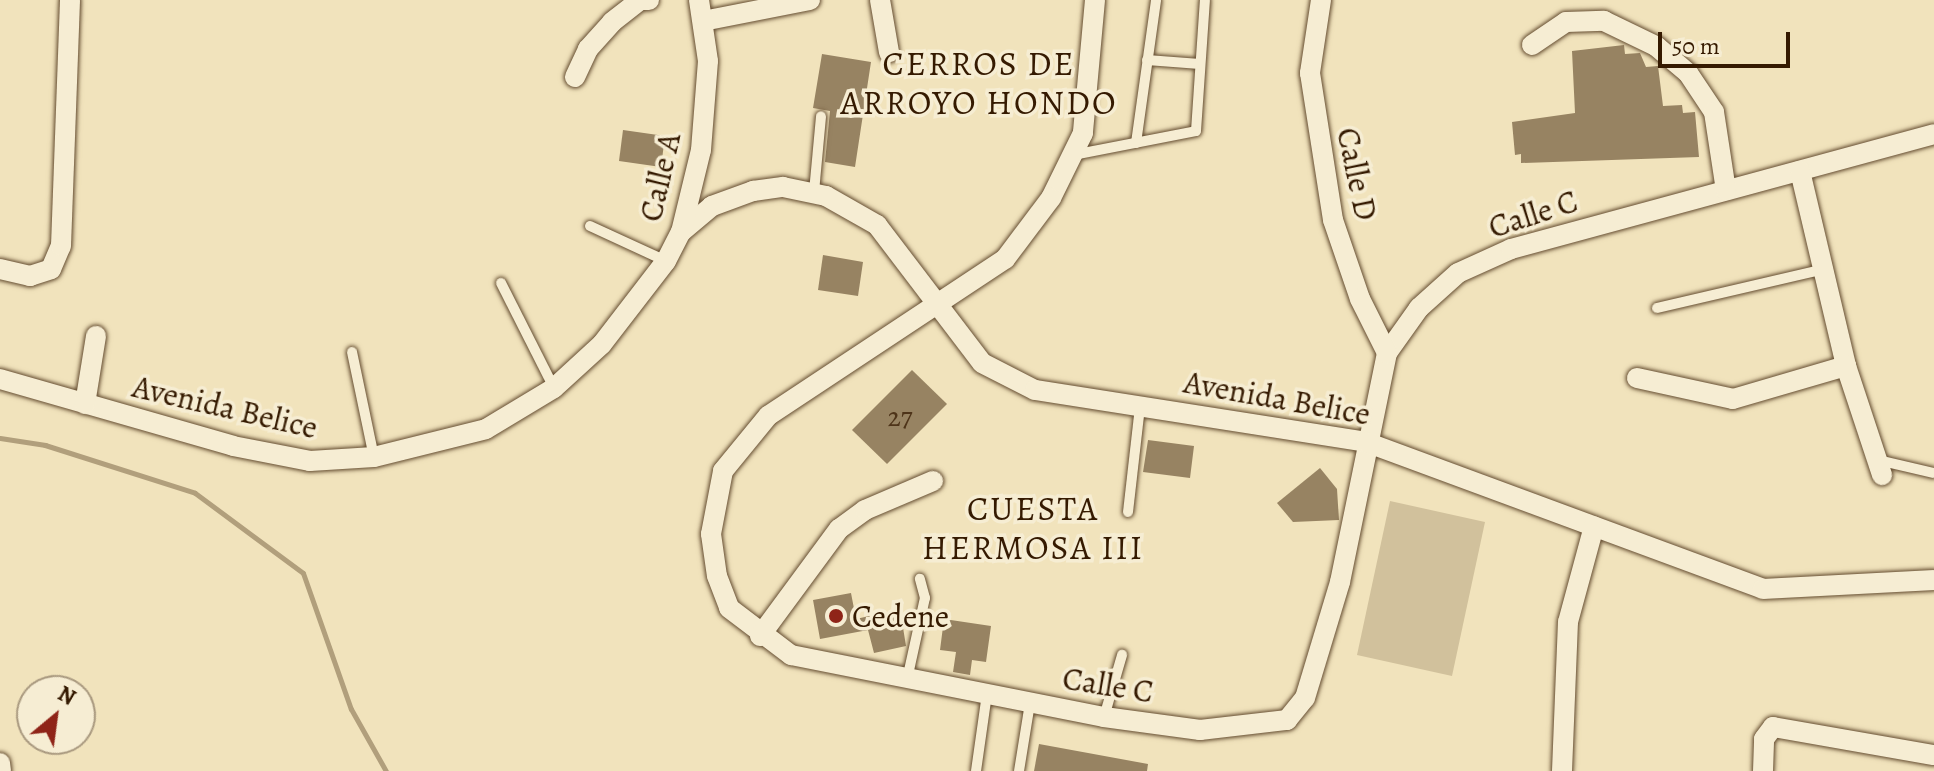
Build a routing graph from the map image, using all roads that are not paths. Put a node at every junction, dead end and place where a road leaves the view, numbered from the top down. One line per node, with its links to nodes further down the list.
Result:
1 (70, 0): 26 (street)
2 (649, 0): 15 (street)
3 (699, 0): 10 (street, Calle A)
4 (810, 0): 10 (street)
5 (880, 0): 12 (street)
6 (1095, 0): 19 (street, Calle C)
7 (1156, 0): 13 (lane)
8 (1205, 0): 14 (lane)
9 (1321, 0): 34 (street, Calle D)
10 (703, 21): 24 (street, Calle A)
11 (1532, 45): 21 (street)
12 (889, 52)
13 (1147, 60): 14 (lane); 18 (lane)
14 (1200, 64): 18 (lane)
15 (575, 77)
16 (821, 116): 22 (lane)
17 (1934, 134): 20 (street, Calle C)
18 (1136, 143): 19 (lane)
19 (1071, 155): 29 (street, Calle C)
20 (1800, 171): 21 (street, Calle C); 27 (street)
21 (1726, 190): 34 (street, Calle C)
22 (814, 192): 24 (street, Avenida Belice); 29 (street, Avenida Belice)
23 (590, 226): 25 (lane)
24 (681, 232): 25 (street, Calle A)
25 (666, 261): 32 (street, Calle A)
26 (0, 269)
27 (1824, 269): 30 (lane); 35 (street)
28 (501, 283): 38 (lane)
29 (938, 306): 40 (street, Avenida Belice); 51 (street, Calle C)
30 (1657, 308)
31 (96, 336): 39 (street)
32 (602, 344): 38 (street, Avenida Belice)
33 (352, 352): 42 (lane)
34 (1387, 353): 41 (street, Calle C)
35 (1846, 366): 36 (street); 44 (street)
36 (1637, 378)
37 (0, 379): 39 (street, Avenida Belice)
38 (554, 388): 42 (street, Avenida Belice)
39 (85, 404): 42 (street, Avenida Belice)
40 (1140, 406): 41 (street, Avenida Belice); 47 (lane)
41 (1366, 442): 48 (street, Avenida Belice); 56 (street, Calle C)
42 (374, 457)
43 (1934, 463): 45 (lane)
44 (1879, 467): 45 (lane)
45 (1934, 474)
46 (933, 481): 51 (street)
47 (1128, 512)
48 (1594, 526): 50 (street, Avenida Belice); 62 (street)
49 (920, 579): 53 (lane)
50 (1934, 580)
51 (760, 636): 53 (street, Calle C)
52 (1122, 655): 56 (lane)
53 (908, 675): 54 (street, Calle C)
54 (987, 694): 55 (street, Calle C); 60 (lane)
55 (1030, 703): 56 (street, Calle C); 61 (lane)
56 (1104, 717)
57 (1934, 755): 63 (street)
58 (0, 763): 59 (street)
59 (1, 771)
60 (976, 771)
61 (1019, 771)
62 (1562, 771)
63 (1763, 771)

